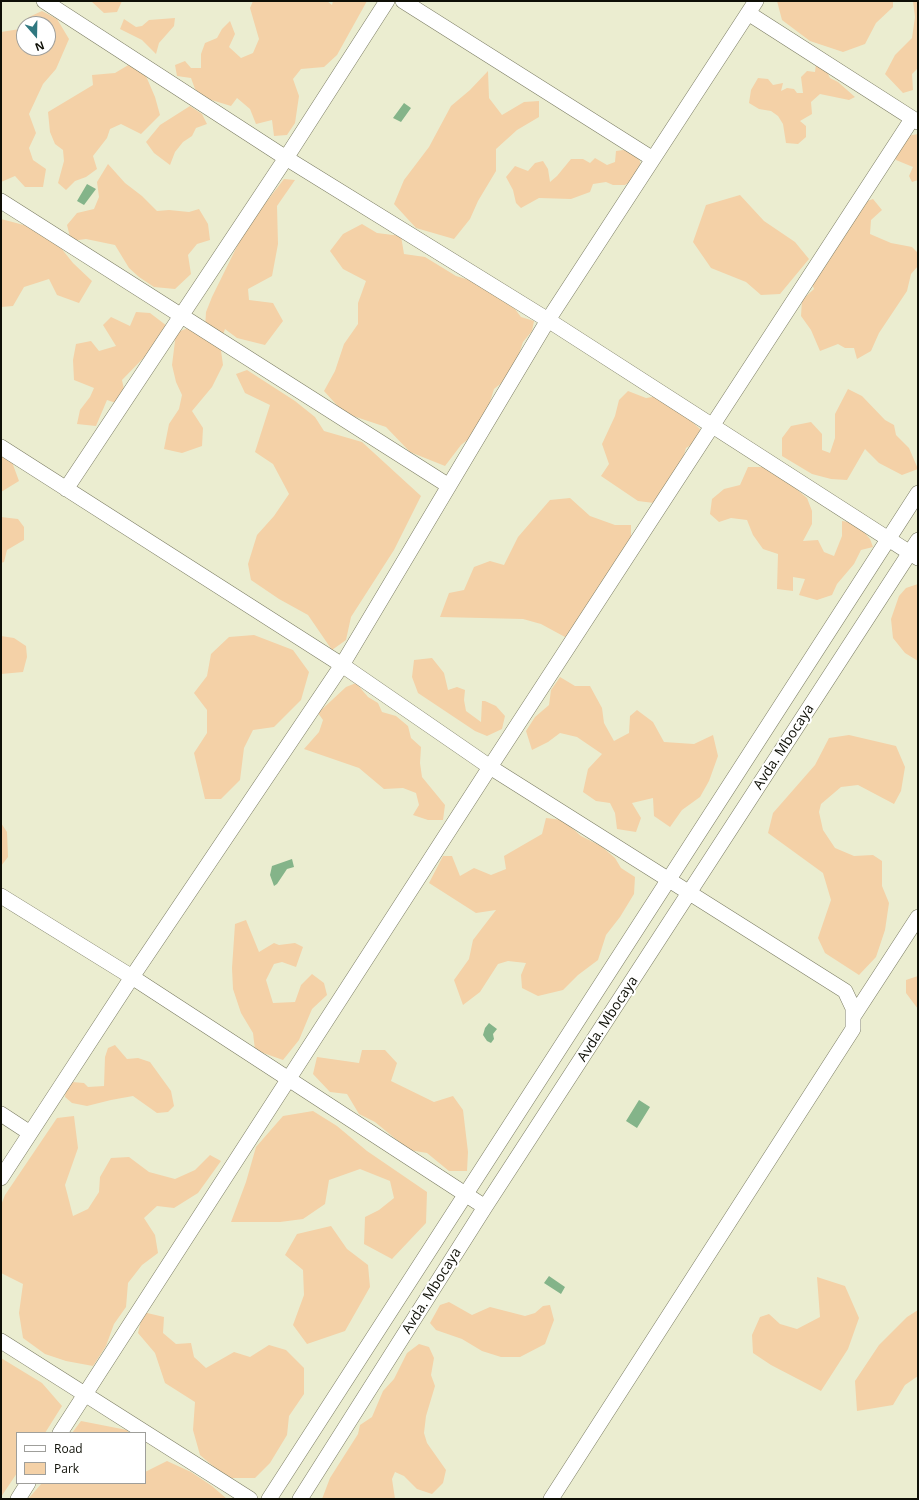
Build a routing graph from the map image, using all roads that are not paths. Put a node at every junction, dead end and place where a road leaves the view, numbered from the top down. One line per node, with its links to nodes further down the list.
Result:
1 (44, 1): 6 (street)
2 (387, 1): 6 (street)
3 (403, 1): 7 (street)
4 (752, 7): 5 (street); 7 (street)
5 (915, 120): 11 (street)
6 (286, 158): 9 (street); 10 (street)
7 (653, 159): 10 (street)
8 (1, 201): 9 (street)
9 (181, 316): 13 (street); 14 (street)
10 (548, 320): 11 (street); 13 (street)
11 (712, 425): 16 (street); 19 (street)
12 (1, 447): 14 (street)
13 (449, 486): 18 (street)
14 (66, 489): 18 (street)
15 (918, 493): 16 (street)
16 (889, 538): 17 (street); 20 (street)
17 (915, 550): 21 (street, Avda. Mbocaya)
18 (342, 665): 19 (street); 24 (street)
19 (490, 767): 20 (street); 26 (street)
20 (668, 879): 21 (street); 30 (street)
21 (690, 894): 25 (street); 31 (street, Avda. Mbocaya)
22 (1, 896): 24 (street)
23 (918, 917): 25 (street)
24 (132, 977): 26 (street); 28 (street)
25 (853, 1017): 42 (street)
26 (288, 1080): 30 (street); 33 (street)
27 (1, 1114): 28 (street)
28 (30, 1133): 29 (street)
29 (1, 1178)
30 (464, 1194): 31 (street); 40 (street)
31 (485, 1207): 41 (street, Avda. Mbocaya)
32 (1, 1341): 33 (street)
33 (85, 1394): 34 (street); 35 (street)
34 (61, 1432)
35 (145, 1432)
36 (146, 1433): 39 (street)
37 (27, 1484): 38 (street)
38 (18, 1499)
39 (250, 1499)
40 (269, 1499)
41 (300, 1499)
42 (551, 1499)

